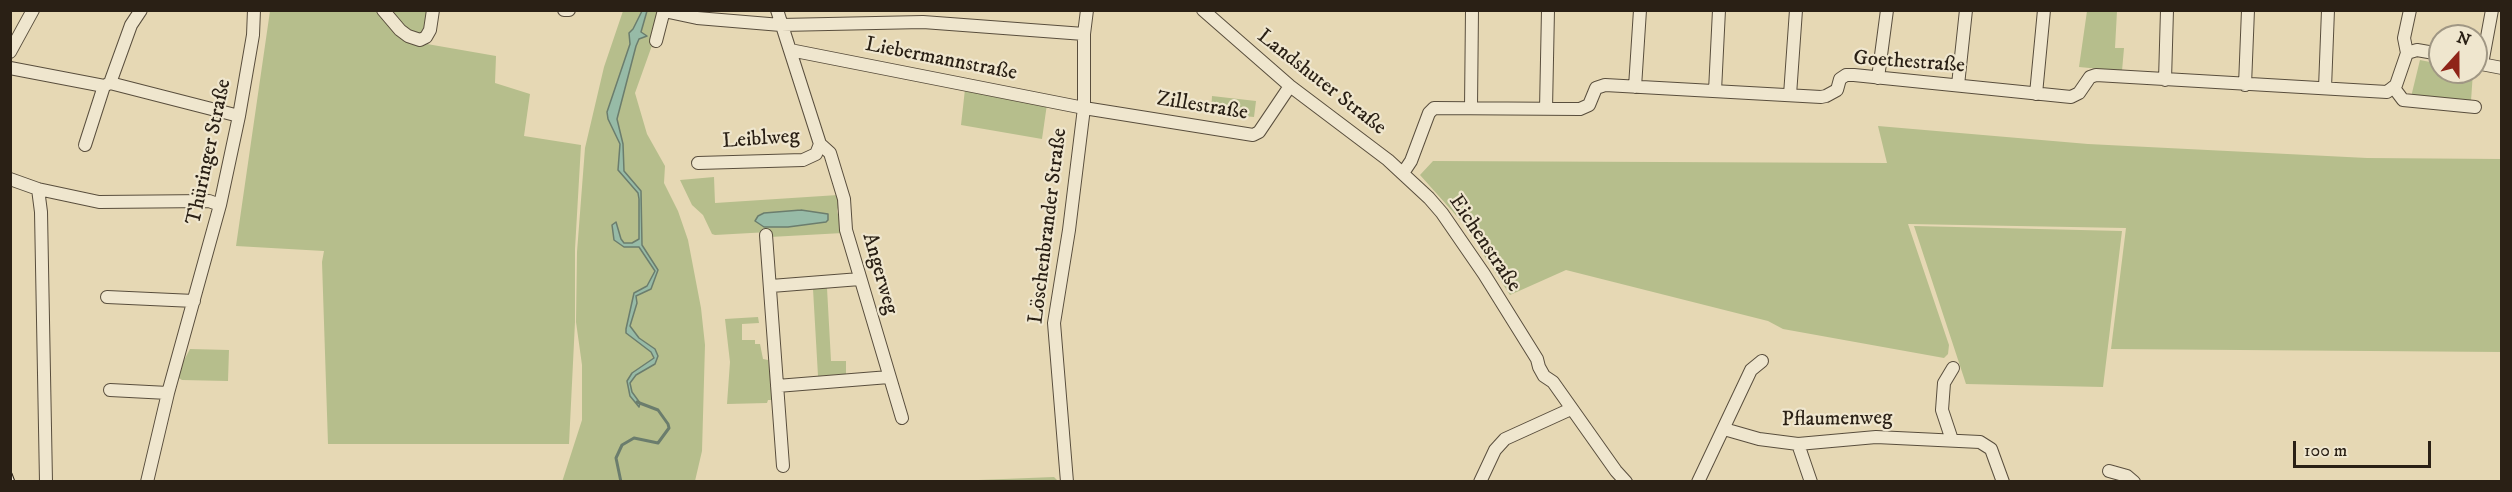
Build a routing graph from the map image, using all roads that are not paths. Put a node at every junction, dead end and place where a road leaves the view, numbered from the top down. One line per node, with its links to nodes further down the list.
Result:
1 (33, 10): 30 (street)
2 (141, 10): 36 (street)
3 (254, 10): 50 (street, Thüringer Straße)
4 (383, 10): 5 (street)
5 (433, 10)
6 (564, 10): 7 (street)
7 (569, 10)
8 (777, 10): 25 (street, Angerweg)
9 (1087, 10): 27 (street, Löschenbrander Straße)
10 (1203, 10): 39 (street, Landshuter Straße)
11 (1472, 10): 46 (street)
12 (1548, 10): 49 (street)
13 (1640, 10): 40 (street)
14 (1719, 10): 43 (street)
15 (1796, 10): 45 (street)
16 (1887, 10): 34 (street)
17 (1966, 10): 38 (street)
18 (2044, 10): 44 (street)
19 (2167, 10): 35 (street)
20 (2248, 10): 37 (street)
21 (2328, 10): 41 (street)
22 (2410, 10): 32 (street)
23 (2492, 10): 26 (street)
24 (664, 11): 25 (street); 28 (street)
25 (781, 25): 27 (street); 29 (street, Angerweg)
26 (2488, 26)
27 (1084, 34): 48 (street, Löschenbrander Straße)
28 (656, 41)
29 (790, 50): 48 (street, Liebermannstraße); 51 (street, Angerweg)
30 (10, 52)
31 (2428, 52): 32 (street)
32 (2407, 53): 42 (street)
33 (10, 68): 36 (street)
34 (1878, 78): 38 (street, Goethestraße); 45 (street, Goethestraße)
35 (2165, 80): 37 (street, Goethestraße); 44 (street, Goethestraße)
36 (107, 84): 50 (street); 52 (street)
37 (2245, 85): 41 (street, Goethestraße)
38 (1958, 86): 44 (street, Goethestraße)
39 (1290, 87): 48 (street, Zillestraße); 53 (street, Landshuter Straße)
40 (1635, 87): 43 (street, Goethestraße); 49 (street, Goethestraße)
41 (2325, 88): 42 (street, Goethestraße)
42 (2394, 88): 47 (street)
43 (1715, 91): 45 (street, Goethestraße)
44 (2036, 94)
45 (1790, 95)
46 (1471, 107): 49 (street, Goethestraße); 55 (street, Goethestraße)
47 (2475, 107)
48 (1084, 108): 79 (street, Löschenbrander Straße)
49 (1546, 109)
50 (239, 116): 58 (street, Thüringer Straße)
51 (820, 144): 54 (street, Leiblweg); 60 (street, Angerweg)
52 (85, 145)
53 (1388, 160): 55 (street, Eichenstraße)
54 (699, 163)
55 (1403, 173): 70 (street, Eichenstraße)
56 (10, 179): 57 (street)
57 (38, 189): 58 (street); 77 (street)
58 (220, 205): 63 (street, Thüringer Straße)
59 (766, 235): 61 (street)
60 (860, 279): 61 (street); 66 (street, Angerweg)
61 (771, 286): 67 (street)
62 (107, 297): 63 (street)
63 (194, 300): 69 (street, Thüringer Straße)
64 (1762, 361): 72 (street)
65 (1953, 368): 73 (street)
66 (889, 377): 67 (street); 71 (street, Angerweg)
67 (777, 386): 75 (street)
68 (110, 390): 69 (street)
69 (168, 393): 78 (street, Thüringer Straße)
70 (1571, 409): 80 (street); 81 (street, Eichenstraße)
71 (902, 418)
72 (1724, 429): 74 (street, Pflaumenweg); 82 (street)
73 (1952, 440): 74 (street, Pflaumenweg); 84 (street, Pflaumenweg)
74 (1798, 444): 83 (street)
75 (783, 466)
76 (2109, 471): 85 (street)
77 (46, 482)
78 (147, 482)
79 (1067, 482)
80 (1480, 482)
81 (1626, 482)
82 (1698, 482)
83 (1811, 482)
84 (2003, 482)
85 (2134, 482)

